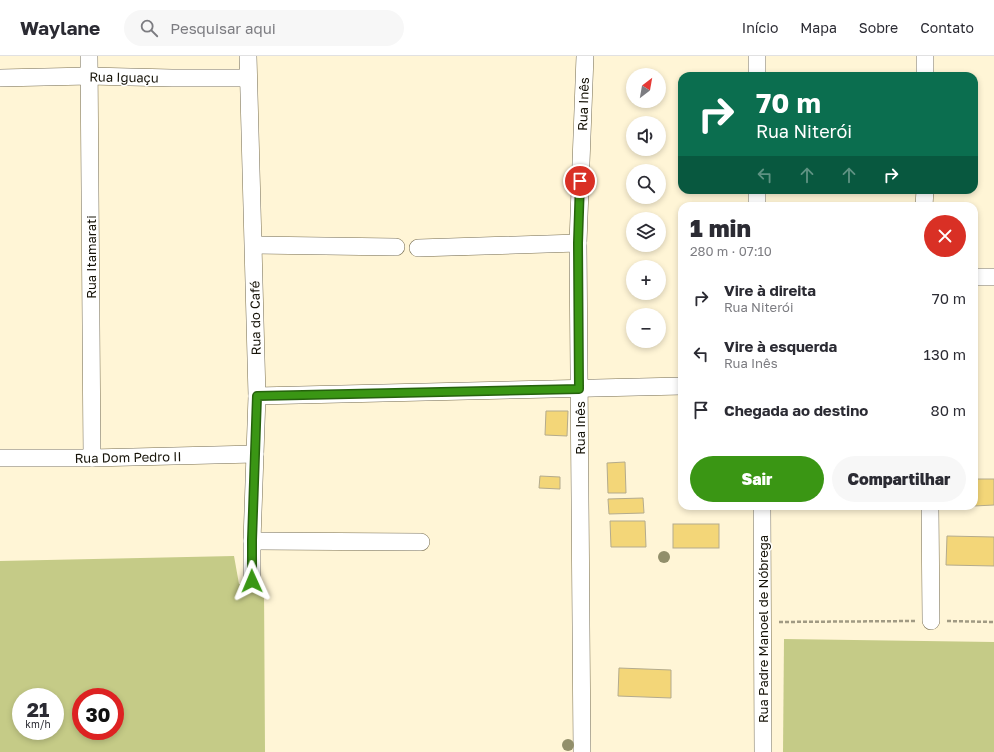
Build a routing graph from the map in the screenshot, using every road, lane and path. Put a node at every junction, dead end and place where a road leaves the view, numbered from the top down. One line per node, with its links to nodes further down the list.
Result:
1 (89, 56): 8 (street, Rua Itamarati)
2 (248, 56): 10 (street, Rua do Café)
3 (585, 56): 11 (street, Rua Inês)
4 (757, 56): 6 (street)
5 (925, 56): 7 (street)
6 (757, 72)
7 (925, 72)
8 (89, 76): 9 (street, Rua Iguaçu); 10 (street, Rua Iguaçu); 22 (street, Rua Itamarati)
9 (0, 78)
10 (248, 78): 12 (street, Rua do Café)
11 (578, 243): 14 (street); 18 (street, Rua Inês)
12 (254, 245): 13 (street); 19 (street, Rua do Café)
13 (396, 247)
14 (418, 248)
15 (978, 277): 16 (street)
16 (994, 277)
17 (678, 386): 18 (street)
18 (579, 389): 19 (street); 31 (street, Rua Inês)
19 (257, 396): 20 (street, Rua do Café)
20 (255, 454): 22 (street, Rua Dom Pedro II); 25 (street, Rua do Café)
21 (0, 458): 22 (street, Rua Dom Pedro II)
22 (92, 458)
23 (762, 510): 29 (street, Rua Padre Manoel de Nóbrega)
24 (930, 510): 28 (street)
25 (252, 540): 26 (street); 27 (street, Rua do Café)
26 (421, 542)
27 (252, 581)
28 (931, 621): 29 (path); 30 (path)
29 (763, 622): 32 (street, Rua Padre Manoel de Nóbrega)
30 (994, 622)
31 (582, 752)
32 (763, 752)

